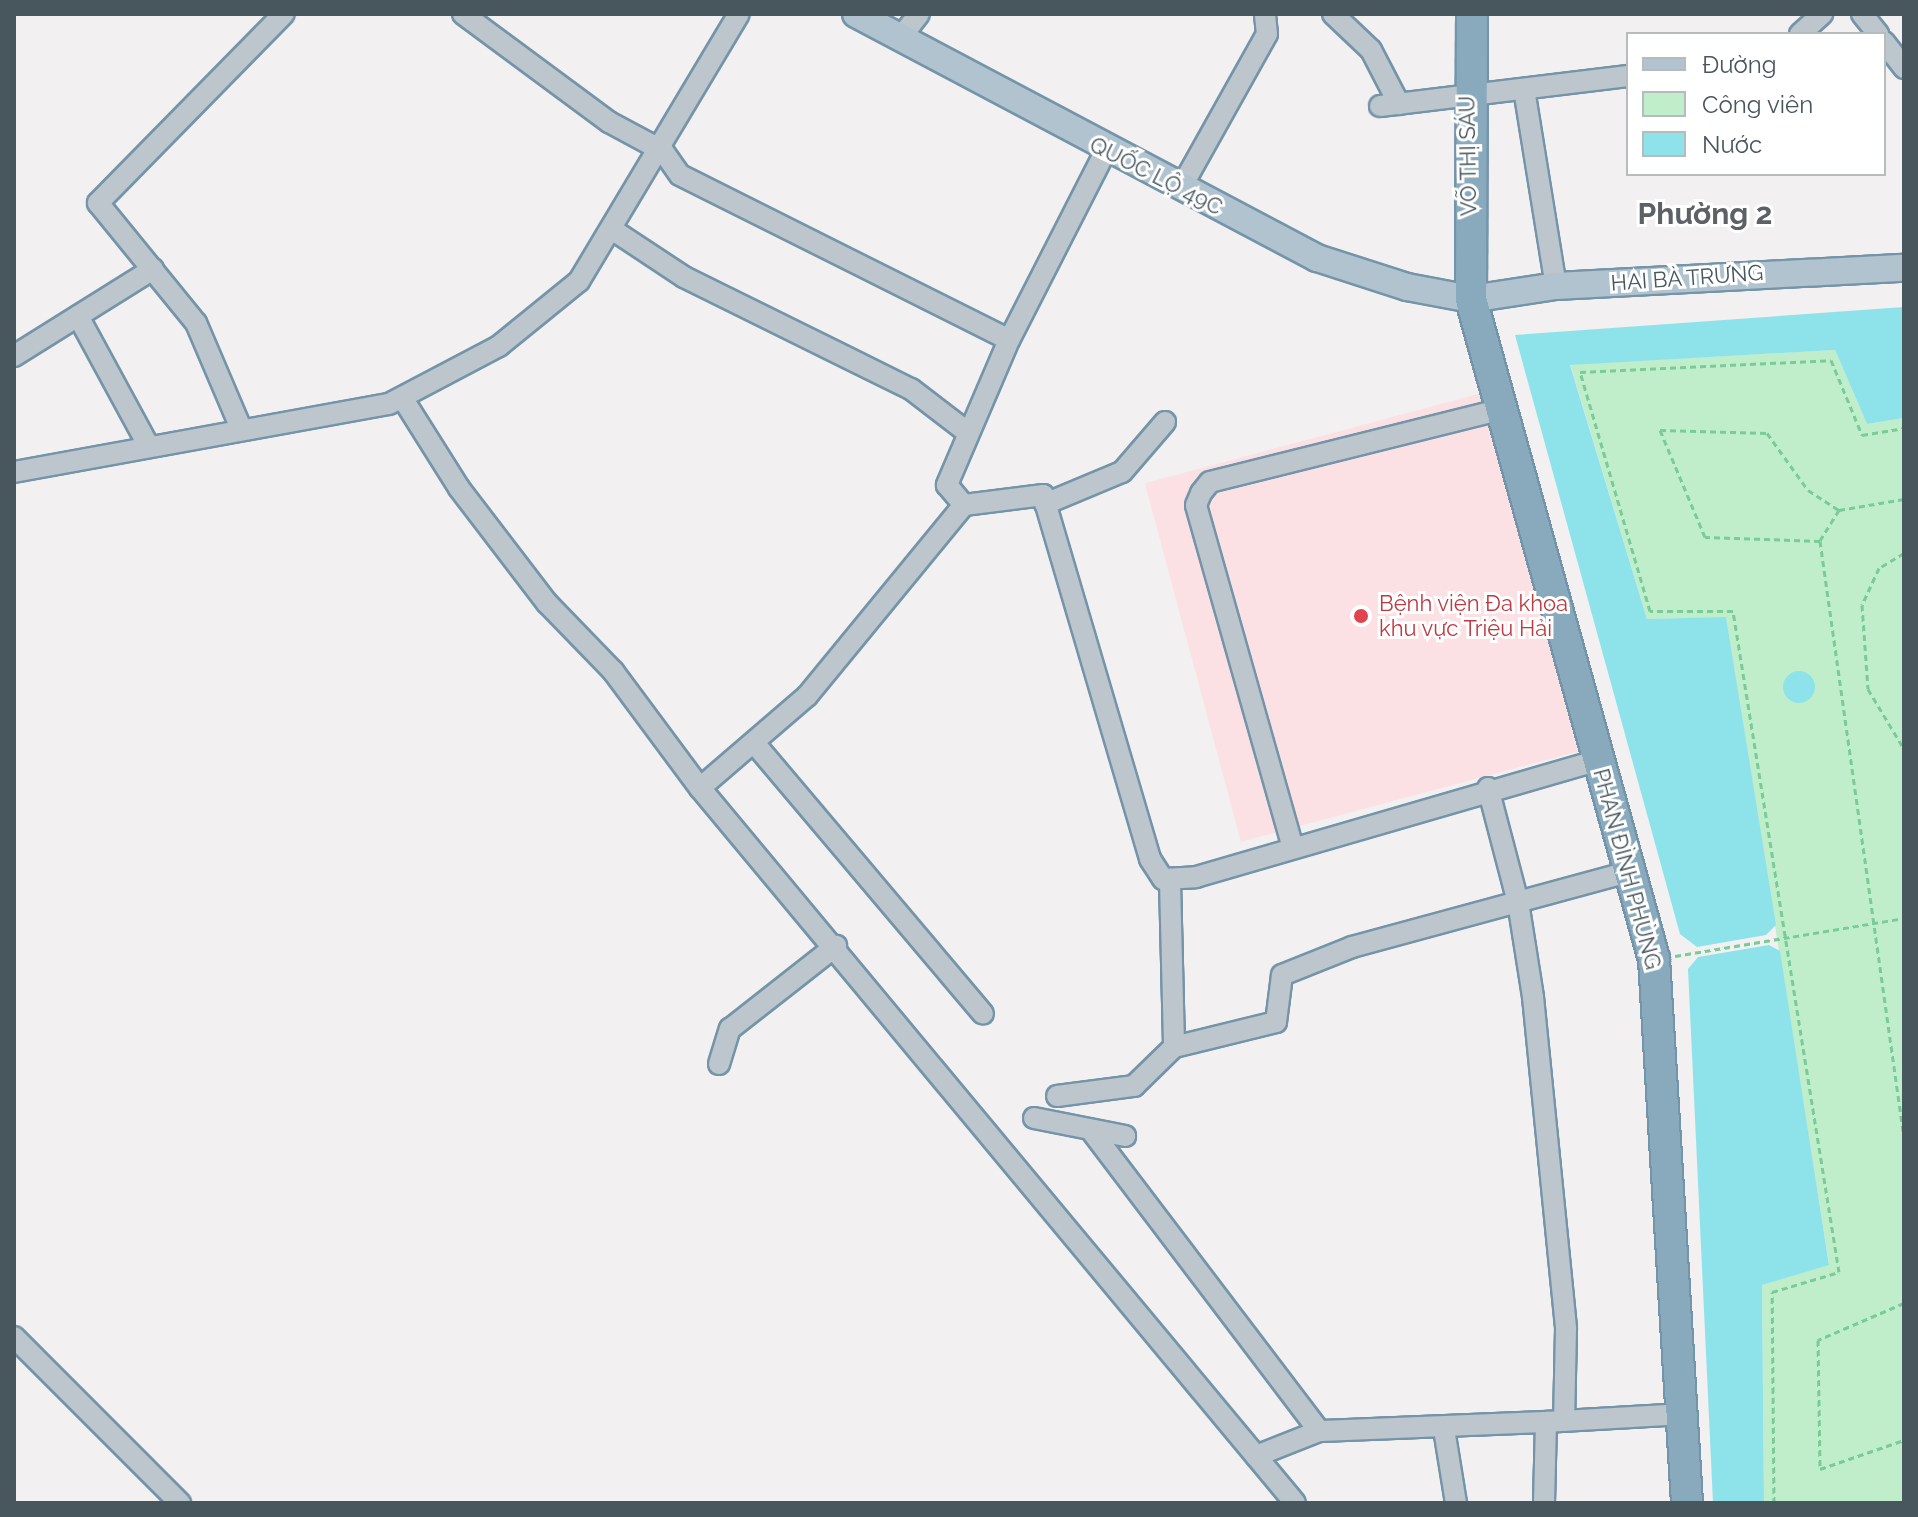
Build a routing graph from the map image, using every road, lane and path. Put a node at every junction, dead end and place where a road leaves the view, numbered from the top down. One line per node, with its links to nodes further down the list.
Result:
1 (284, 14): 24 (street)
2 (463, 14): 20 (street)
3 (739, 14): 20 (street)
4 (856, 14): 13 (main road, QUỐC LỘ 49C)
5 (919, 14): 13 (street)
6 (1265, 14): 21 (street)
7 (1333, 14): 18 (street)
8 (1472, 14): 18 (highway, VÕ THỊ SÁU)
9 (1822, 14): 11 (street)
10 (1862, 14): 12 (street)
11 (1802, 32)
12 (1876, 32)
13 (901, 37): 19 (main road, QUỐC LỘ 49C)
14 (1886, 45): 15 (street)
15 (1904, 68)
16 (1626, 76): 17 (street)
17 (1524, 89): 18 (street); 25 (street)
18 (1466, 95): 26 (highway, VÕ THỊ SÁU)
19 (1106, 150): 21 (main road, QUỐC LỘ 49C); 28 (street)
20 (663, 151): 22 (street); 28 (street)
21 (1182, 186): 26 (main road, QUỐC LỘ 49C)
22 (613, 230): 30 (street); 35 (street)
23 (1904, 268): 25 (main road, HAI BÀ TRƯNG)
24 (153, 269): 27 (street); 33 (street)
25 (1556, 286): 26 (main road, HAI BÀ TRƯNG)
26 (1471, 299): 31 (highway, PHAN ĐÌNH PHÙNG)
27 (78, 316): 29 (street); 36 (street)
28 (1009, 340): 35 (street)
29 (14, 356)
30 (403, 399): 33 (street); 47 (street)
31 (1502, 409): 46 (highway, PHAN ĐÌNH PHÙNG); 49 (street)
32 (1165, 422): 39 (street)
33 (240, 426): 36 (street)
34 (1904, 428): 55 (path)
35 (967, 432): 40 (street)
36 (147, 443): 37 (street)
37 (14, 472)
38 (1904, 499): 41 (path)
39 (1045, 504): 40 (street); 51 (street)
40 (964, 505): 44 (street)
41 (1839, 510): 42 (path); 42 (path)
42 (1820, 541): 54 (path)
43 (1904, 553): 45 (path)
44 (755, 744): 47 (street); 58 (street)
45 (1904, 749)
46 (1599, 760): 48 (street); 50 (highway, PHAN ĐÌNH PHÙNG)
47 (700, 788): 56 (street)
48 (1488, 788): 49 (street); 52 (street)
49 (1293, 848): 51 (street)
50 (1631, 871): 52 (street); 68 (highway, PHAN ĐÌNH PHÙNG)
51 (1170, 881): 59 (street)
52 (1518, 902): 59 (street); 69 (street)
53 (1904, 918): 54 (path)
54 (1874, 923): 55 (path); 65 (path)
55 (1787, 937): 57 (path); 79 (path)
56 (836, 946): 60 (street); 73 (street)
57 (1698, 952)
58 (983, 1014)
59 (1174, 1047): 61 (street)
60 (719, 1064)
61 (1057, 1096)
62 (1034, 1118): 63 (street)
63 (1093, 1133): 64 (street); 71 (street)
64 (1125, 1136)
65 (1904, 1138)
66 (1904, 1303): 72 (path)
67 (14, 1337): 74 (street)
68 (1683, 1414): 69 (street); 78 (highway, PHAN ĐÌNH PHÙNG)
69 (1555, 1421): 70 (street); 77 (street)
70 (1444, 1429): 71 (street); 76 (street)
71 (1319, 1431): 73 (street)
72 (1904, 1440)
73 (1256, 1456): 75 (street)
74 (180, 1503)
75 (1295, 1503)
76 (1456, 1503)
77 (1544, 1503)
78 (1687, 1503)
79 (1774, 1503)

